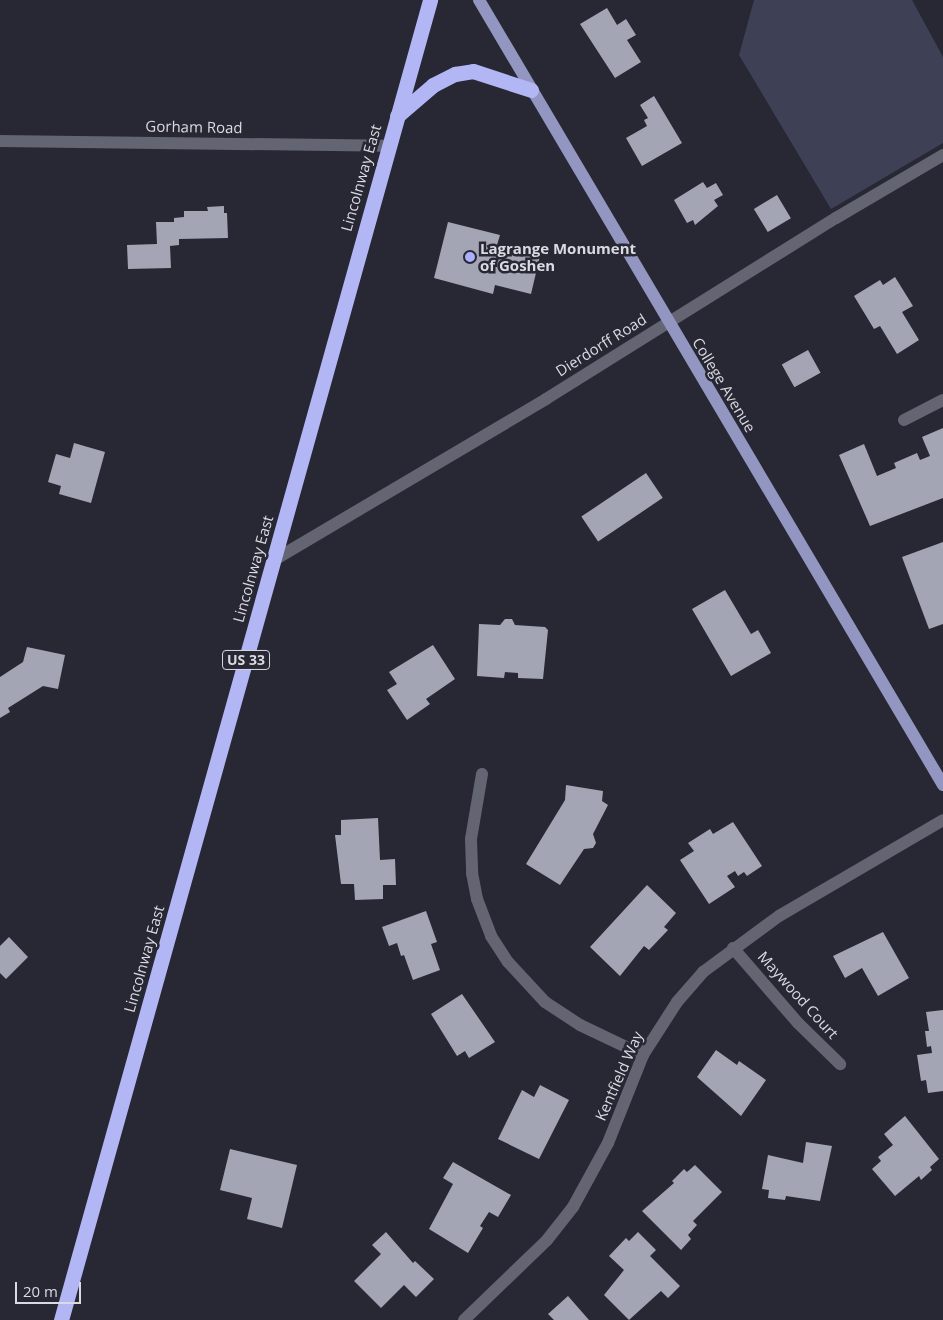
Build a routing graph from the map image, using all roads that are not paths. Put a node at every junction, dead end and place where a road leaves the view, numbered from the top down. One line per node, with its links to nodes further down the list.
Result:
1 (430, 0): 4 (highway, Lincolnway East / US 33)
2 (479, 0): 3 (main road, College Avenue)
3 (532, 90): 4 (highway); 8 (main road, College Avenue)
4 (396, 116): 6 (highway, Lincolnway East / US 33)
5 (0, 140): 6 (street, Gorham Road)
6 (388, 146): 11 (highway, Lincolnway East / US 33)
7 (943, 155): 8 (street, Dierdorff Road)
8 (668, 322): 11 (street, Dierdorff Road); 13 (main road, College Avenue)
9 (943, 400): 10 (street)
10 (904, 420)
11 (274, 560): 18 (highway, Lincolnway East / US 33)
12 (482, 774): 16 (street)
13 (943, 785)
14 (943, 820): 15 (street, Kentfield Way)
15 (733, 948): 16 (street, Kentfield Way); 17 (street, Maywood Court)
16 (643, 1055): 19 (street, Kentfield Way)
17 (840, 1064)
18 (61, 1320)
19 (464, 1320)

